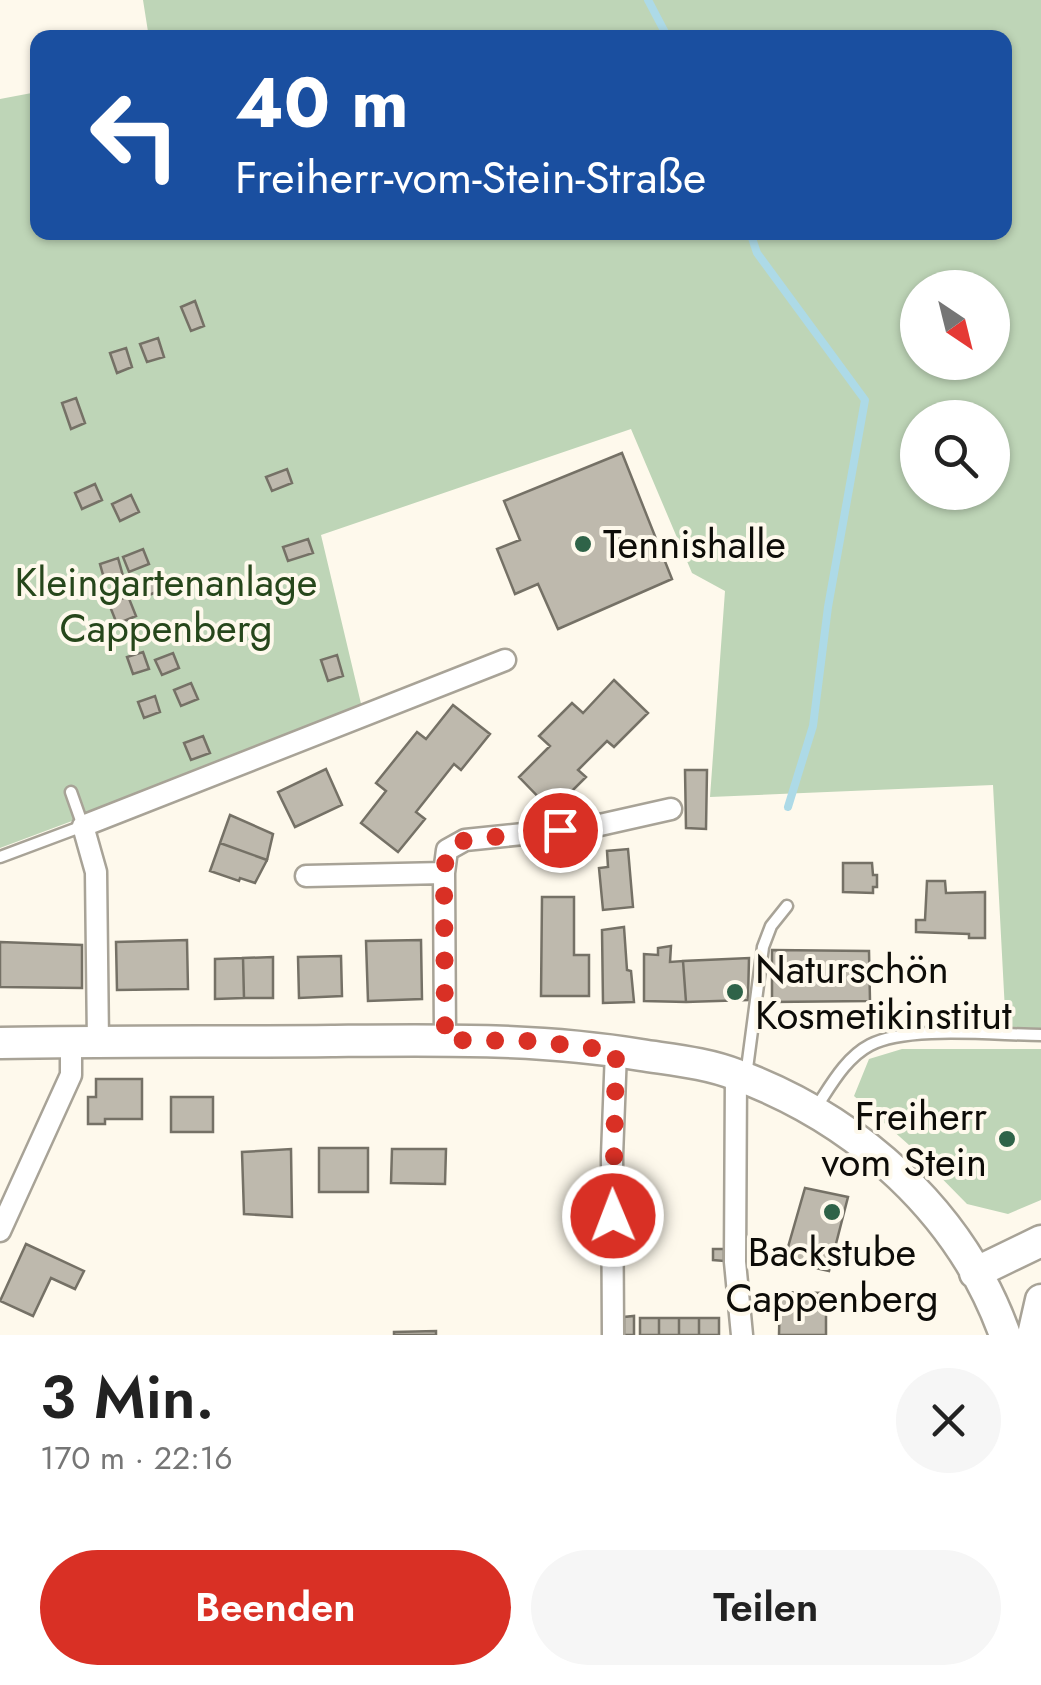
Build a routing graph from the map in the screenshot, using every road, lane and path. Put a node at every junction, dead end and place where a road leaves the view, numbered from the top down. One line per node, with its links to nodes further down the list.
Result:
1 (505, 660): 4 (street)
2 (72, 792): 4 (lane)
3 (671, 810): 6 (street)
4 (83, 826): 5 (lane); 11 (street)
5 (0, 858)
6 (444, 873): 7 (street); 10 (street)
7 (306, 876)
8 (787, 906): 14 (lane)
9 (1041, 1036): 15 (lane)
10 (445, 1040): 11 (main road); 13 (main road)
11 (85, 1043): 12 (main road); 16 (street)
12 (0, 1044)
13 (616, 1051): 14 (main road); 20 (street)
14 (741, 1076): 15 (main road); 21 (street)
15 (814, 1110): 18 (main road)
16 (0, 1232)
17 (1041, 1241): 18 (main road)
18 (975, 1272): 22 (main road)
19 (1041, 1300): 23 (main road)
20 (613, 1335)
21 (742, 1335)
22 (1005, 1335)
23 (1033, 1335)

